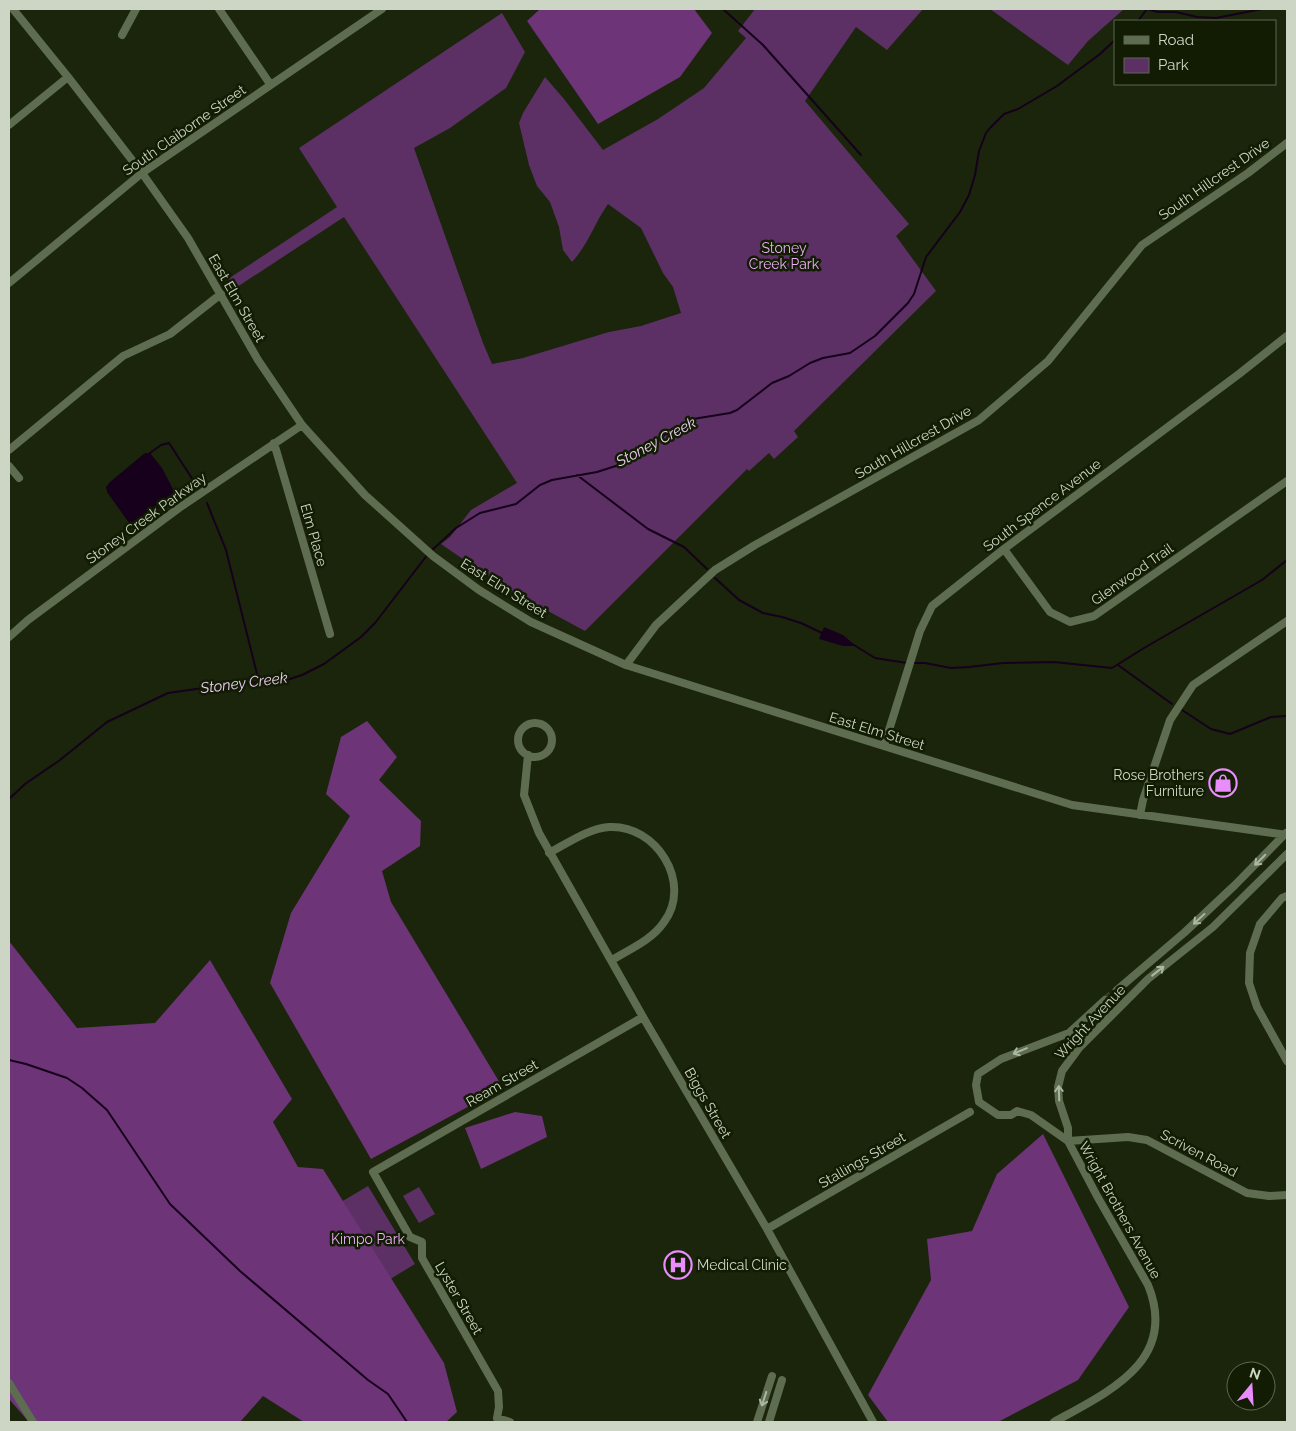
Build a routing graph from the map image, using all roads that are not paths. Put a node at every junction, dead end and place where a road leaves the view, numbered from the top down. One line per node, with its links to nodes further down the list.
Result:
1 (13, 9): 6 (street, East Elm Street)
2 (136, 9): 5 (street)
3 (219, 9): 7 (street)
4 (382, 9): 7 (street, South Claiborne Street)
5 (122, 35)
6 (68, 77): 8 (street); 10 (street, East Elm Street)
7 (270, 84): 10 (street, South Claiborne Street)
8 (9, 125)
9 (1287, 143): 24 (street, South Hillcrest Drive)
10 (142, 174): 11 (street, South Claiborne Street); 12 (street, East Elm Street)
11 (9, 283)
12 (221, 294): 14 (street, East Elm Street); 16 (street)
13 (1287, 336): 20 (street, South Spence Avenue)
14 (302, 425): 15 (street, Stoney Creek Parkway); 24 (street, East Elm Street)
15 (274, 443): 22 (street, Elm Place); 23 (street, Stoney Creek Parkway)
16 (9, 450)
17 (9, 466): 18 (street)
18 (19, 478)
19 (1287, 481): 20 (street, Glenwood Trail)
20 (1004, 549): 25 (street, South Spence Avenue)
21 (1287, 621): 27 (street)
22 (330, 634)
23 (9, 637)
24 (626, 665): 25 (street, East Elm Street)
25 (884, 746): 27 (street, East Elm Street)
26 (528, 756): 26 (street); 29 (street, Biggs Street)
27 (1140, 815): 28 (street, East Elm Street)
28 (1286, 834): 33 (street, Wright Avenue, one-way to 33)
29 (549, 853): 32 (street, Biggs Street); 32 (street)
30 (1287, 854): 38 (street, Wright Avenue, one-way to 30)
31 (1287, 896): 36 (street)
32 (612, 960): 35 (street, Biggs Street)
33 (1117, 990)
34 (1105, 1000): 38 (street, Wright Avenue, one-way to 38)
35 (642, 1017): 39 (street, Ream Street); 41 (street, Biggs Street)
36 (1287, 1060)
37 (970, 1112): 41 (street, Stallings Street)
38 (1068, 1140): 40 (street, Scriven Road); 51 (street, Wright Brothers Avenue)
39 (373, 1172): 45 (street, Lyster Street)
40 (1287, 1195)
41 (767, 1229): 50 (street, Biggs Street)
42 (772, 1376): 48 (street, one-way to 48)
43 (782, 1380): 49 (street)
44 (9, 1383): 46 (street)
45 (495, 1420): 47 (street)
46 (33, 1422)
47 (510, 1422)
48 (757, 1422)
49 (769, 1422)
50 (874, 1422)
51 (1054, 1422)

